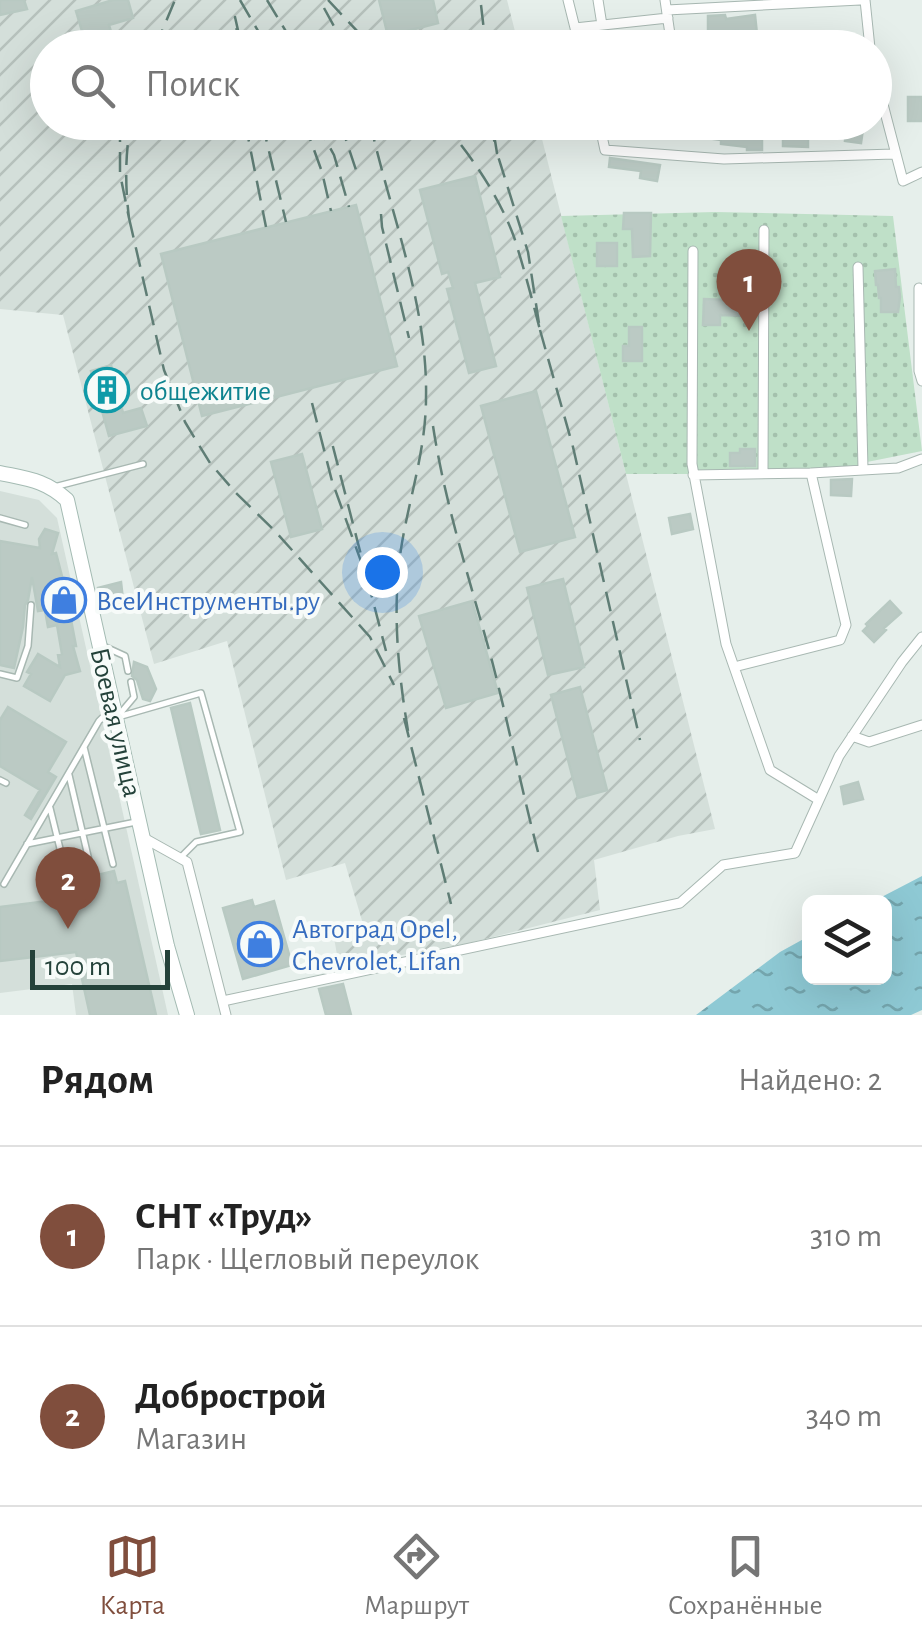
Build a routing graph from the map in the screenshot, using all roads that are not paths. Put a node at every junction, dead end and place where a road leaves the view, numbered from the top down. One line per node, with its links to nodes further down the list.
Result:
1 (568, 0): 6 (street)
2 (598, 0): 5 (street)
3 (862, 0): 4 (street); 7 (street)
4 (667, 9): 5 (street)
5 (602, 25): 6 (street)
6 (575, 28)
7 (867, 30)
8 (604, 140): 10 (street)
9 (891, 140): 10 (street)
10 (894, 154): 11 (street)
11 (922, 172)
12 (764, 230): 20 (street)
13 (693, 251): 23 (street)
14 (858, 267): 19 (street)
15 (919, 288): 16 (street)
16 (922, 381)
17 (922, 459): 19 (street)
18 (143, 464): 24 (lane)
19 (863, 469): 22 (street)
20 (763, 472): 22 (street); 23 (street)
21 (0, 473): 24 (main road)
22 (811, 473): 30 (street)
23 (692, 475): 30 (street)
24 (53, 488): 29 (main road, Боевая улица)
25 (0, 518): 26 (lane)
26 (26, 525)
27 (31, 605): 32 (lane)
28 (922, 637): 36 (street)
29 (100, 644): 31 (lane); 34 (main road, Боевая улица)
30 (734, 667): 39 (street)
31 (128, 671)
32 (0, 674)
33 (131, 682): 34 (lane)
34 (114, 713): 37 (lane); 41 (main road, Боевая улица); 47 (lane)
35 (922, 725): 36 (street)
36 (852, 736): 39 (street)
37 (84, 747): 38 (lane); 42 (lane)
38 (69, 772): 40 (lane); 43 (lane)
39 (819, 800): 52 (street)
40 (50, 805): 44 (lane); 46 (lane)
41 (139, 821): 42 (lane); 45 (main road, Боевая улица)
42 (104, 828): 43 (lane); 48 (lane)
43 (83, 832): 44 (lane); 49 (lane)
44 (57, 838): 46 (lane); 50 (lane)
45 (142, 838): 47 (street); 53 (main road, Боевая улица)
46 (27, 844): 51 (lane)
47 (180, 858): 52 (street)
48 (113, 864)
49 (91, 869)
50 (66, 873)
51 (4, 884)
52 (222, 1001): 54 (street)
53 (186, 1015)
54 (226, 1015)

